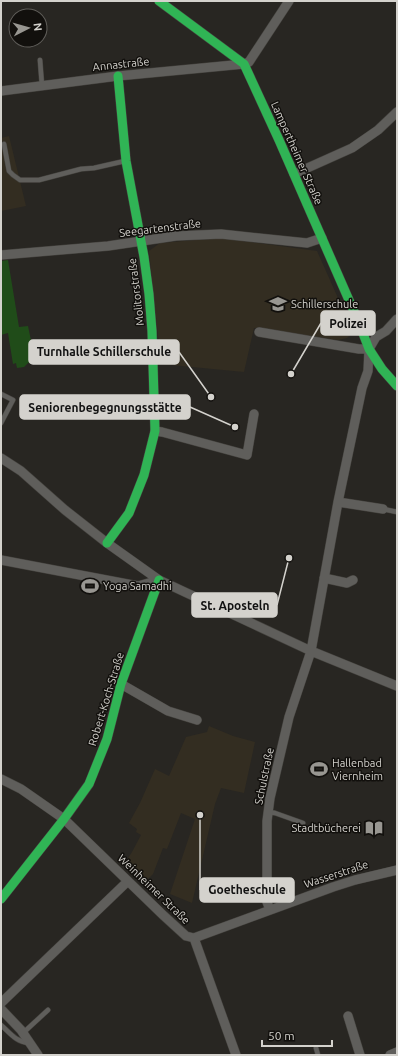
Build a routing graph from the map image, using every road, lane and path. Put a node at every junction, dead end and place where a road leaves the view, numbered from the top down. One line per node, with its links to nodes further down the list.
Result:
1 (159, 1): 4 (street, Lampertheimer Straße)
2 (289, 1): 4 (street)
3 (40, 60): 6 (lane)
4 (244, 64): 5 (street, Annastraße); 11 (street, Lampertheimer Straße)
5 (118, 76): 6 (street, Annastraße); 10 (street, Molitorstraße)
6 (42, 86): 7 (street, Annastraße)
7 (1, 91)
8 (397, 112): 11 (street)
9 (4, 144): 10 (lane)
10 (126, 161): 13 (street, Molitorstraße)
11 (294, 174): 12 (street, Lampertheimer Straße)
12 (322, 238): 13 (street, Seegartenstraße); 17 (street, Lampertheimer Straße)
13 (140, 241): 14 (street, Seegartenstraße); 22 (street, Molitorstraße)
14 (1, 255)
15 (397, 319): 17 (street)
16 (259, 332): 17 (street)
17 (369, 349): 18 (street, Lampertheimer Straße); 24 (street, Schulstraße)
18 (397, 386)
19 (1, 394): 21 (lane)
20 (254, 414): 22 (street)
21 (1, 422)
22 (154, 431): 27 (street, Molitorstraße)
23 (1, 458): 27 (street)
24 (338, 502): 25 (street); 29 (street, Schulstraße)
25 (382, 509): 26 (lane)
26 (397, 512)
27 (107, 543): 30 (street)
28 (1, 560): 30 (street)
29 (324, 578): 31 (street); 32 (street, Schulstraße)
30 (159, 580): 32 (street); 33 (street, Robert-Koch-Straße)
31 (353, 580)
32 (310, 651): 34 (street); 37 (street, Schulstraße)
33 (121, 684): 35 (street); 38 (street, Robert-Koch-Straße)
34 (397, 686)
35 (197, 720)
36 (2, 782): 38 (street, Weinheimer Straße)
37 (268, 812): 39 (lane); 43 (street, Schulstraße)
38 (64, 819): 41 (street, Weinheimer Straße); 42 (street, Robert-Koch-Straße)
39 (303, 823)
40 (397, 870): 43 (street, Wasserstraße)
41 (128, 882): 44 (street, Weinheimer Straße); 45 (street)
42 (1, 899)
43 (270, 910): 44 (street, Wasserstraße)
44 (194, 938): 55 (street, Weinheimer Straße)
45 (1, 1003)
46 (1, 1008): 50 (street)
47 (48, 1010): 50 (lane)
48 (348, 1016): 57 (street)
49 (1, 1025): 51 (lane)
50 (23, 1033): 51 (street)
51 (30, 1043): 54 (street)
52 (316, 1048): 56 (lane)
53 (397, 1052): 58 (street)
54 (38, 1055)
55 (236, 1055)
56 (318, 1055)
57 (360, 1055)
58 (390, 1055)

